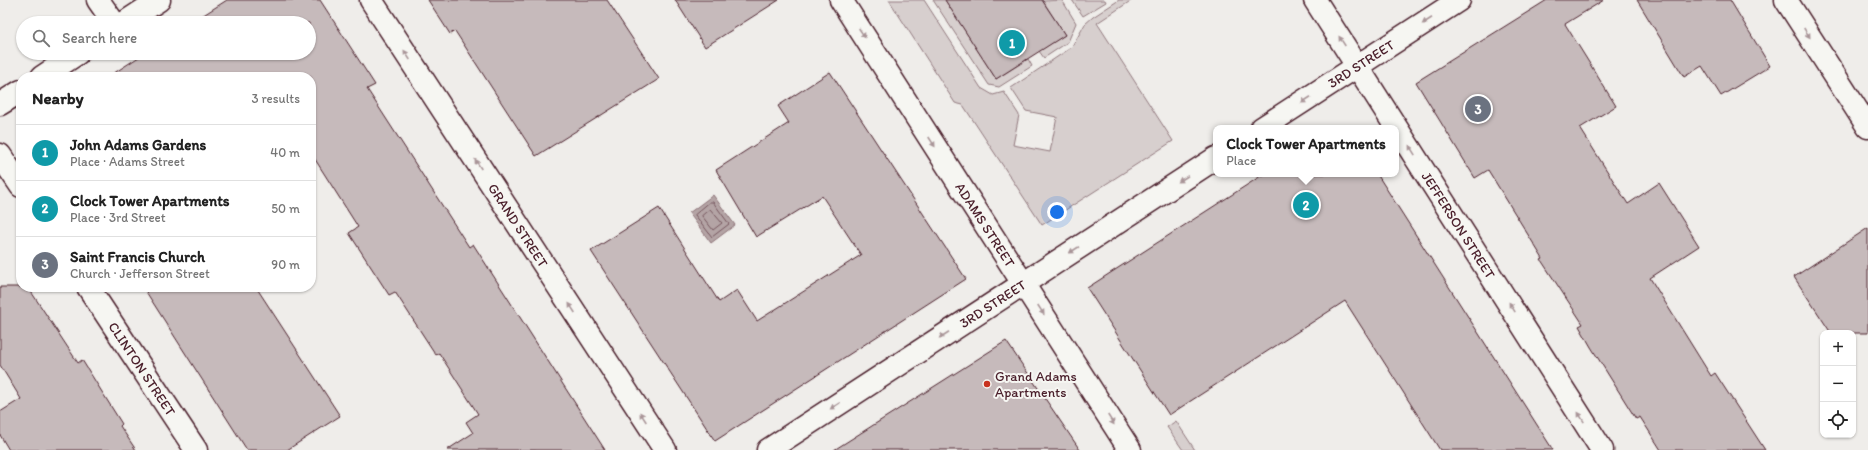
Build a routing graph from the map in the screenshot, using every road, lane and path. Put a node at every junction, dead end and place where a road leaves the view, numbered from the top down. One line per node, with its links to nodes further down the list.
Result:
1 (98, 0): 8 (street)
2 (159, 0): 9 (street)
3 (371, 0): 25 (street, GRAND STREET, one-way to 3)
4 (841, 0): 22 (street, ADAMS STREET, one-way to 22)
5 (1315, 0): 11 (street, JEFFERSON STREET, one-way to 5)
6 (1459, 0): 11 (street, 3RD STREET, one-way to 11)
7 (1786, 0): 17 (street, one-way to 17)
8 (109, 16)
9 (135, 16)
10 (68, 60): 12 (street)
11 (1358, 65): 15 (street, 3RD STREET, one-way to 15); 16 (street, JEFFERSON STREET, one-way to 11)
12 (50, 72)
13 (16, 94): 14 (street)
14 (0, 104)
15 (1267, 125)
16 (1396, 125)
17 (1868, 127)
18 (1399, 130): 28 (street, JEFFERSON STREET, one-way to 18)
19 (0, 154): 21 (street)
20 (1213, 160): 22 (street, 3RD STREET, one-way to 22)
21 (16, 178)
22 (1024, 283): 26 (street, 3RD STREET, one-way to 26); 27 (street, ADAMS STREET, one-way to 27)
23 (91, 292): 24 (street, CLINTON STREET)
24 (196, 450)
25 (664, 450)
26 (768, 450)
27 (1130, 450)
28 (1602, 450)

